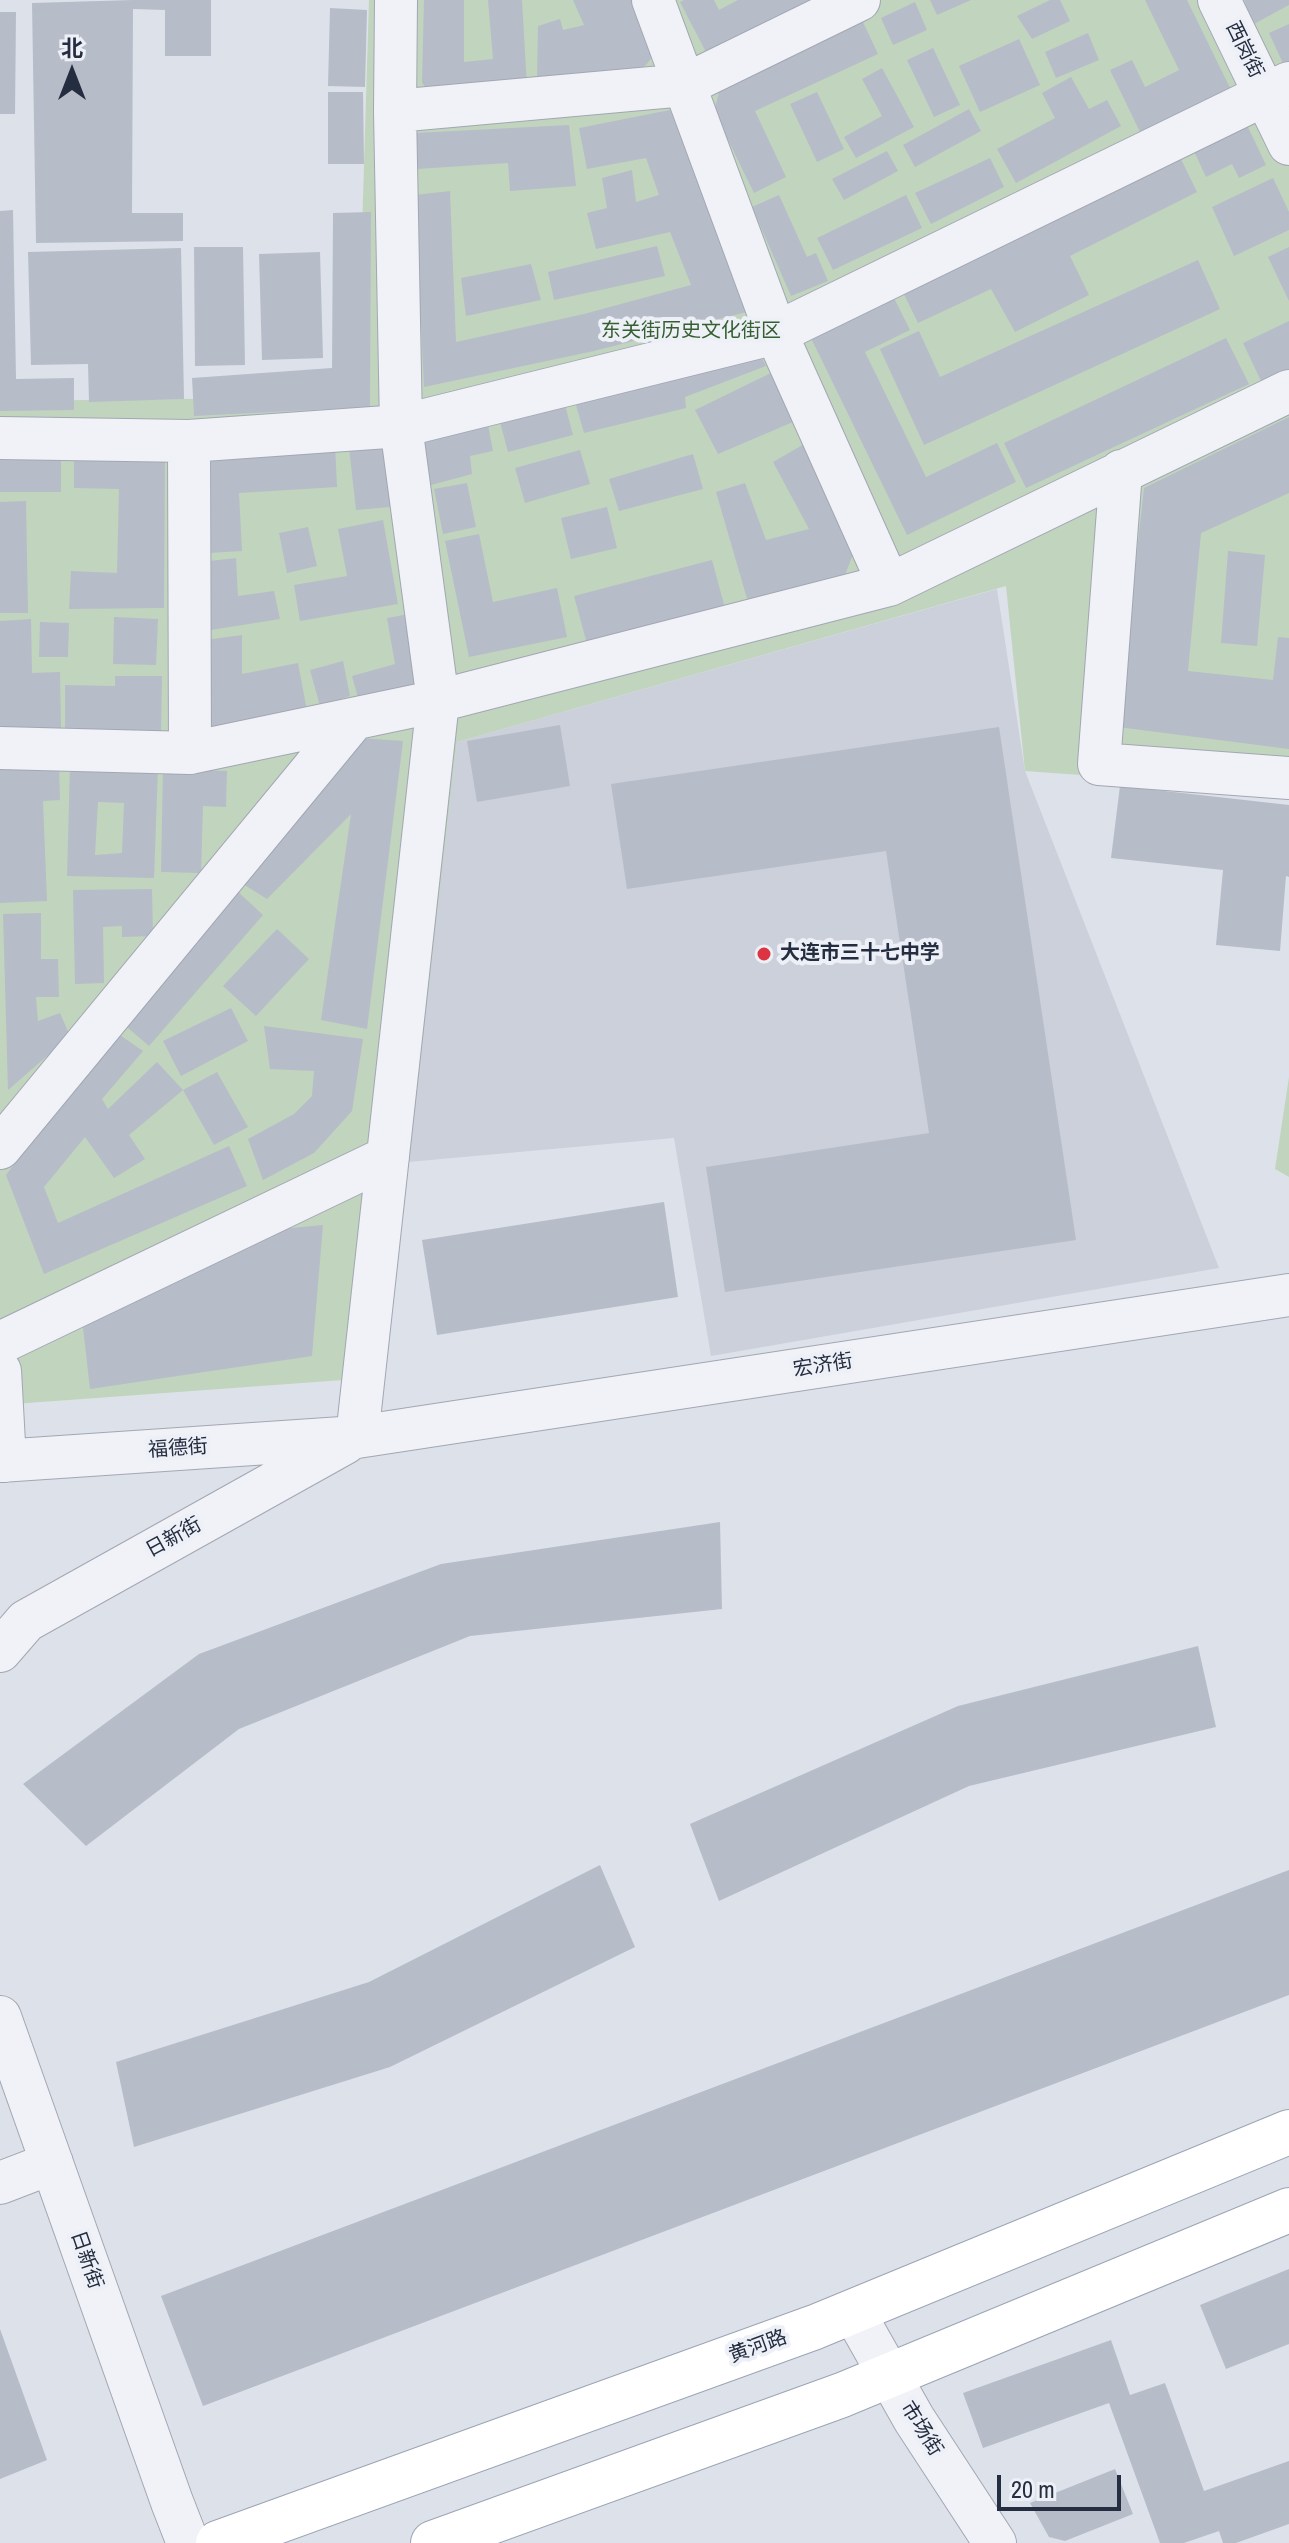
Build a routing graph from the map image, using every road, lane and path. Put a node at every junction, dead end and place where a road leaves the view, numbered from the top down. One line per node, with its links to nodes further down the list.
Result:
1 (396, 0): 7 (street)
2 (653, 0): 5 (street)
3 (859, 0): 5 (street)
4 (1219, 0): 6 (street, 西岗街)
5 (685, 85): 7 (street); 9 (street)
6 (1277, 88): 8 (street, 西岗街); 9 (street)
7 (395, 111): 11 (street)
8 (1289, 144)
9 (776, 333): 11 (street); 15 (street)
10 (1289, 391): 14 (street)
11 (401, 426): 13 (street); 16 (street)
12 (0, 438): 13 (street)
13 (189, 441): 19 (street)
14 (1121, 471): 15 (street); 20 (street)
15 (889, 585): 16 (street)
16 (438, 701): 17 (street); 22 (street)
17 (354, 719): 19 (street); 21 (street)
18 (0, 748): 19 (street)
19 (190, 753)
20 (1289, 778)
21 (0, 1148)
22 (388, 1157): 24 (street); 26 (street)
23 (1289, 1295): 26 (street, 宏济街)
24 (0, 1343)
25 (0, 1371): 27 (street)
26 (357, 1437): 27 (street, 福德街); 28 (street, 日新街)
27 (2, 1461)
28 (0, 1651)
29 (0, 2017): 31 (street, 日新街)
30 (1289, 2132): 34 (main road, 黄河路)
31 (52, 2163): 32 (street); 37 (street, 日新街)
32 (0, 2183)
33 (1289, 2210): 35 (main road)
34 (853, 2311): 35 (street, 市场街); 36 (main road, 黄河路)
35 (889, 2375): 38 (main road); 39 (street, 市场街)
36 (225, 2541)
37 (188, 2543)
38 (433, 2543)
39 (995, 2543)

